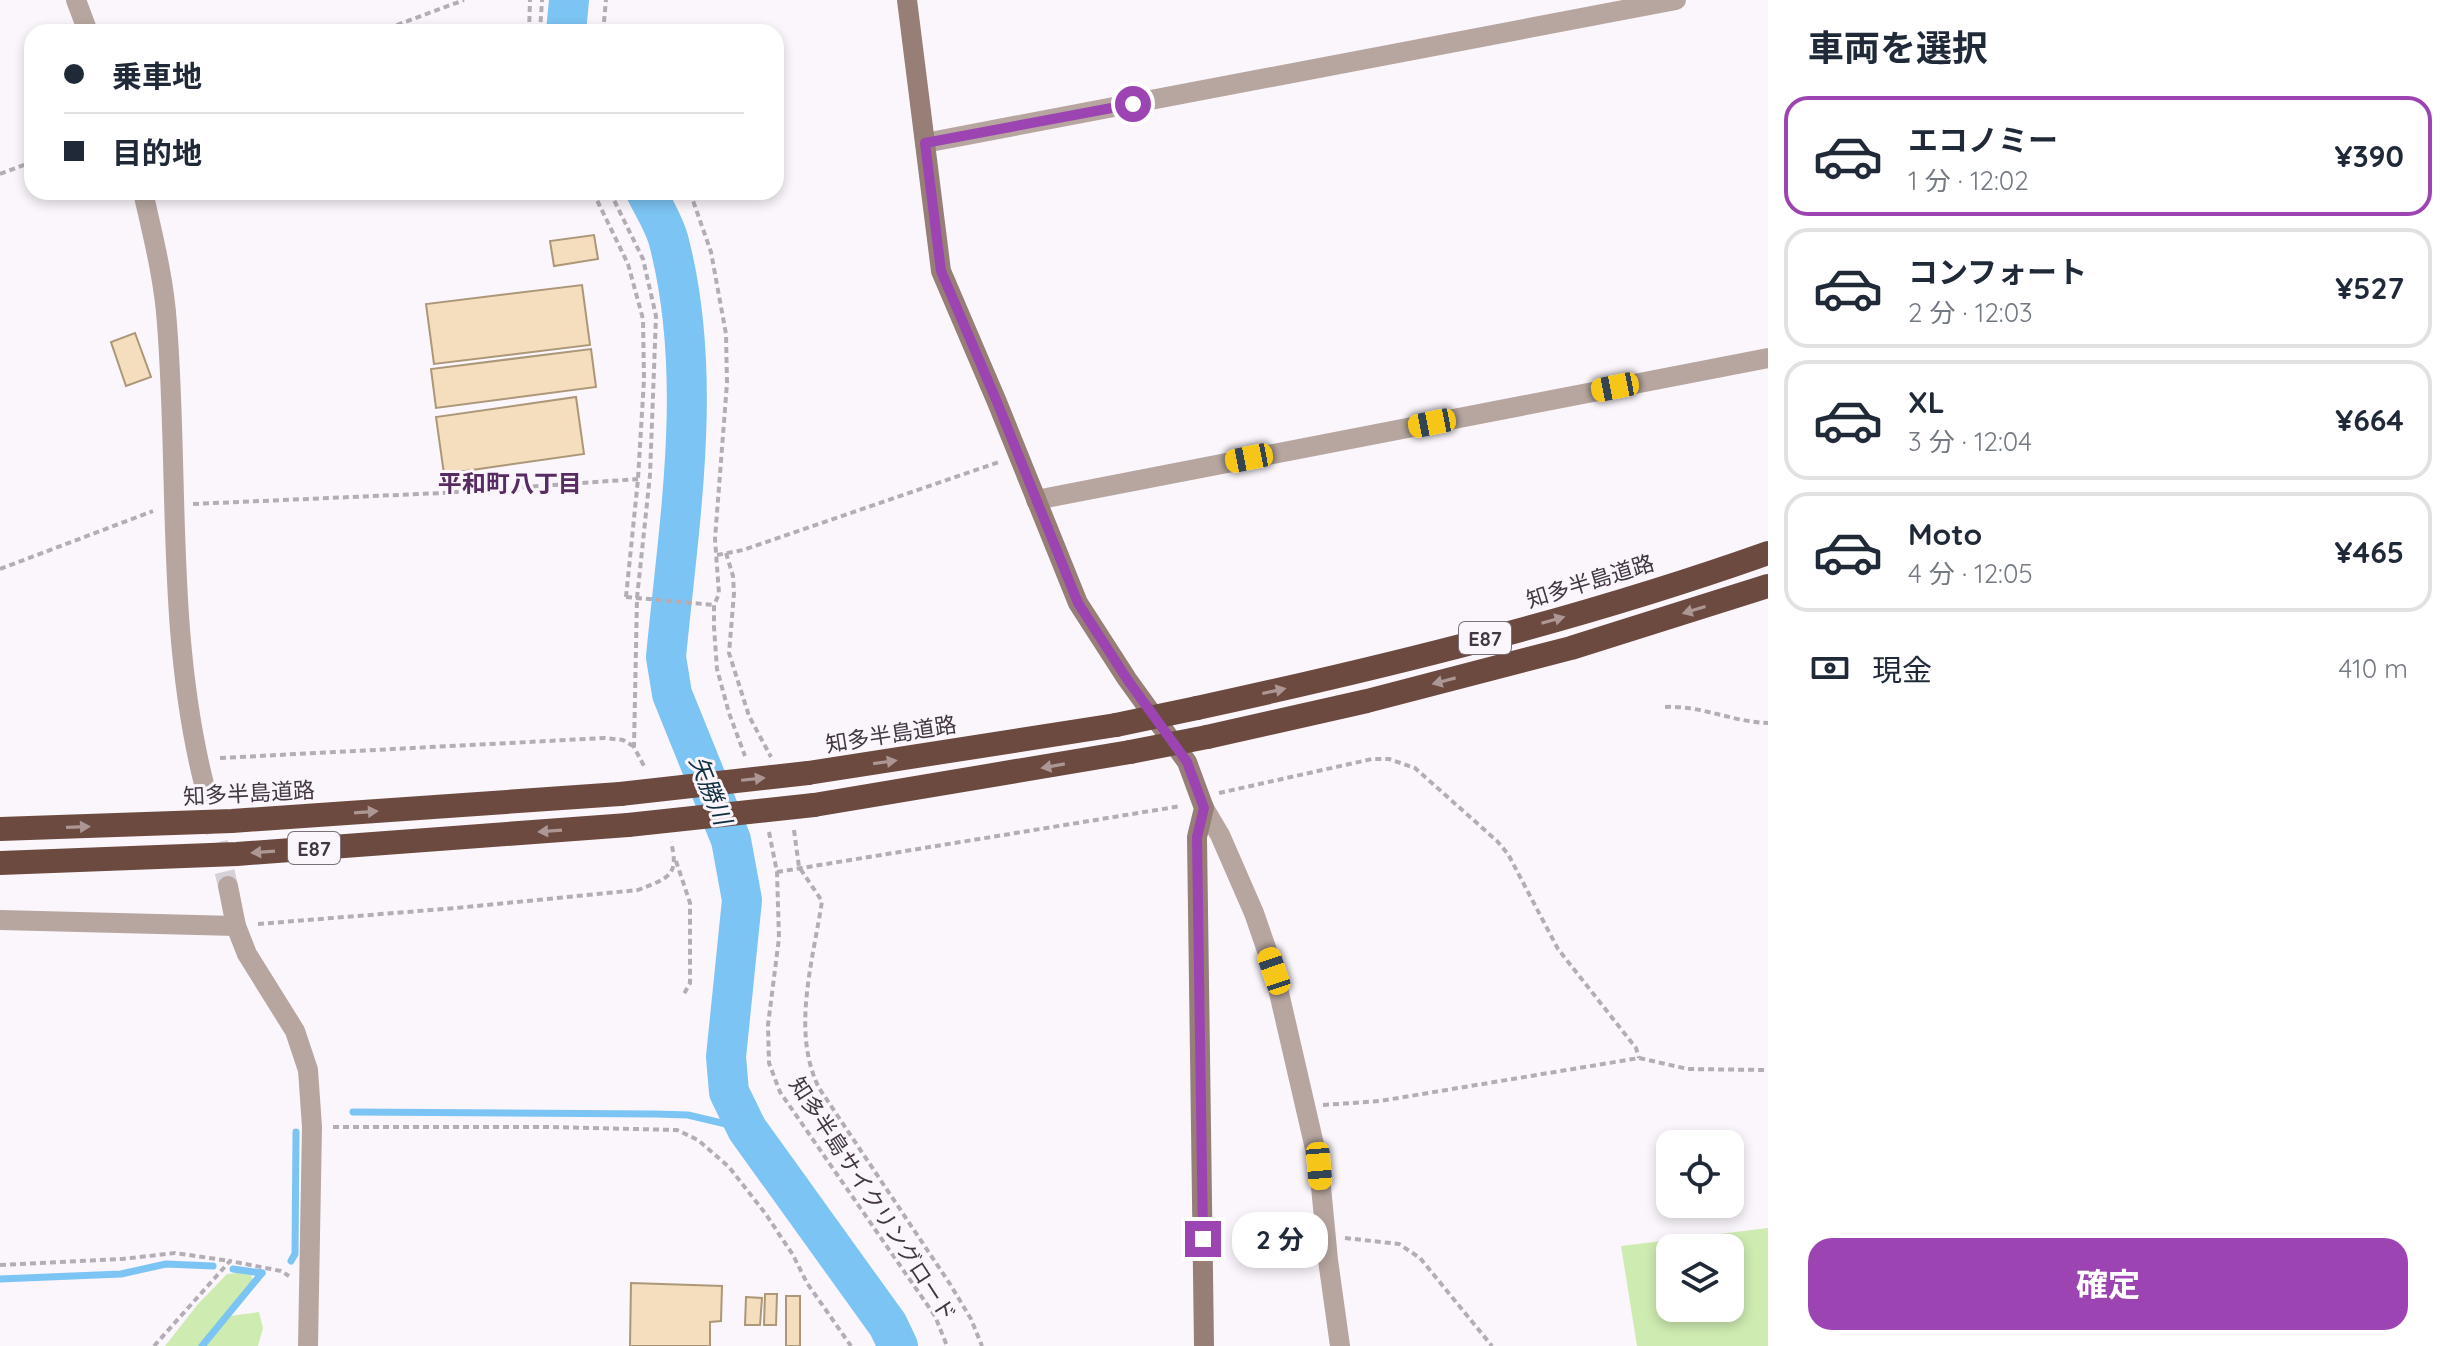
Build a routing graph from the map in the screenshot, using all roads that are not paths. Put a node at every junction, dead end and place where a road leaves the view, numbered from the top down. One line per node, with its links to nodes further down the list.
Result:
1 (76, 0): 4 (street)
2 (907, 0): 5 (street)
3 (1676, 0): 5 (street)
4 (85, 24)
5 (925, 143): 8 (street)
6 (145, 200): 11 (street)
7 (1768, 358): 8 (street)
8 (1036, 500): 12 (street)
9 (1768, 553): 13 (highway, 知多半島道路 / E87, one-way to 9, bridge)
10 (1768, 586): 14 (highway, E87, one-way to 14, bridge)
11 (204, 784)
12 (1202, 803): 19 (street); 20 (street)
13 (0, 829)
14 (0, 863)
15 (228, 886): 17 (street)
16 (0, 920): 17 (street)
17 (236, 926): 18 (street)
18 (308, 1346)
19 (1204, 1346)
20 (1340, 1346)

